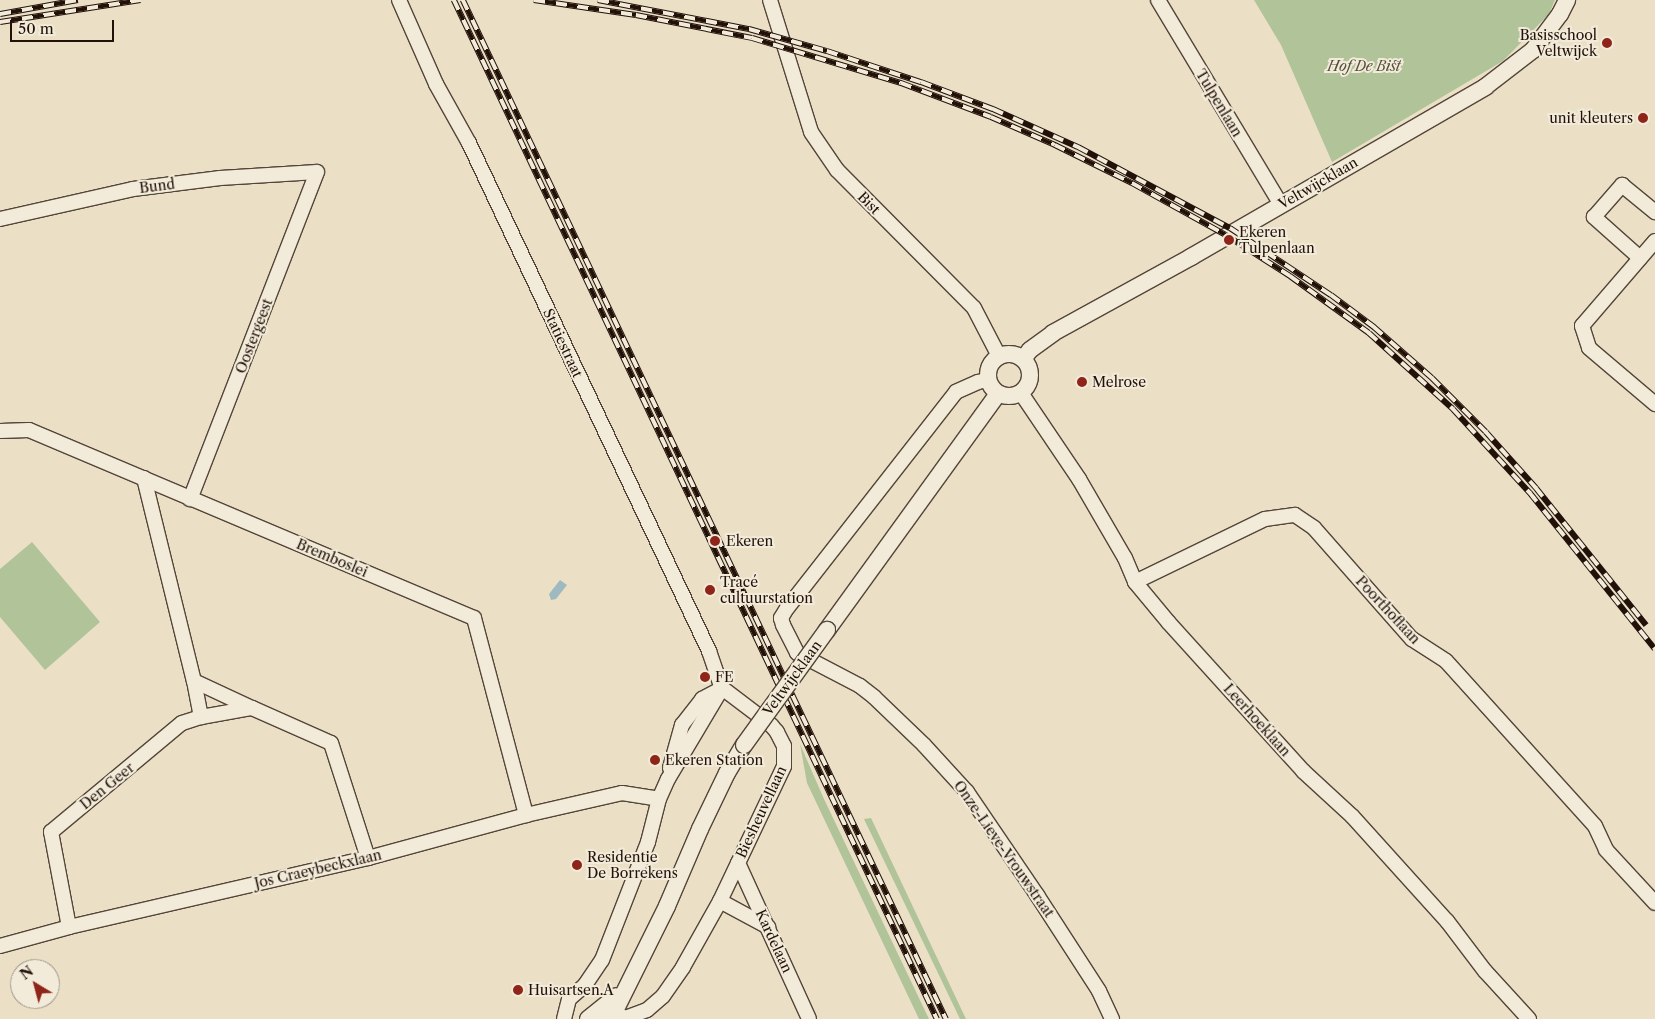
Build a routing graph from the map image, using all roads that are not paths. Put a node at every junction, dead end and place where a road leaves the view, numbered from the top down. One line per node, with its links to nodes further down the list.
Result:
1 (399, 0): 22 (street, Statiestraat)
2 (770, 0): 11 (street, Bist)
3 (1158, 0): 6 (street, Tulpenlaan)
4 (1567, 0): 6 (street, Veltwijcklaan)
5 (317, 172): 8 (street, Bund); 19 (street, Oostergeest)
6 (1281, 205): 12 (street, Veltwijcklaan)
7 (1655, 212): 10 (street)
8 (0, 219)
9 (1655, 241): 10 (street)
10 (1640, 258): 16 (street)
11 (999, 356): 12 (street); 13 (street)
12 (1023, 358): 14 (street)
13 (988, 380): 15 (street); 39 (street, Onze-Lieve-Vrouwstraat)
14 (1022, 393): 15 (street); 20 (street, Leerhoeklaan)
15 (998, 394): 34 (street, Veltwijcklaan, bridge)
16 (1655, 404)
17 (0, 431): 18 (street, Bremboslei)
18 (144, 478): 19 (street, Bremboslei); 21 (street)
19 (190, 498): 26 (street, Bremboslei)
20 (1135, 582): 30 (street, Poorthoflaan); 40 (street, Leerhoeklaan)
21 (194, 681): 23 (street); 24 (street)
22 (722, 688): 25 (street); 28 (street, Biesheuvellaan)
23 (252, 708): 24 (street, Den Geer); 27 (street)
24 (201, 717): 31 (street, Den Geer)
25 (658, 799): 26 (street, Jos Craeybeckxlaan); 36 (street)
26 (526, 815): 27 (street, Jos Craeybeckxlaan)
27 (368, 858): 31 (street, Jos Craeybeckxlaan)
28 (738, 863): 29 (street, Biesheuvellaan); 32 (street, Kardelaan)
29 (720, 900): 32 (street); 35 (street, Biesheuvellaan)
30 (1655, 902)
31 (69, 927): 33 (street, Jos Craeybeckxlaan)
32 (768, 927): 38 (street, Kardelaan)
33 (0, 946)
34 (627, 986): 35 (street, Veltwijcklaan); 37 (street, Veltwijcklaan)
35 (611, 1016)
36 (564, 1019)
37 (588, 1019)
38 (809, 1019)
39 (1112, 1019)
40 (1529, 1019)

